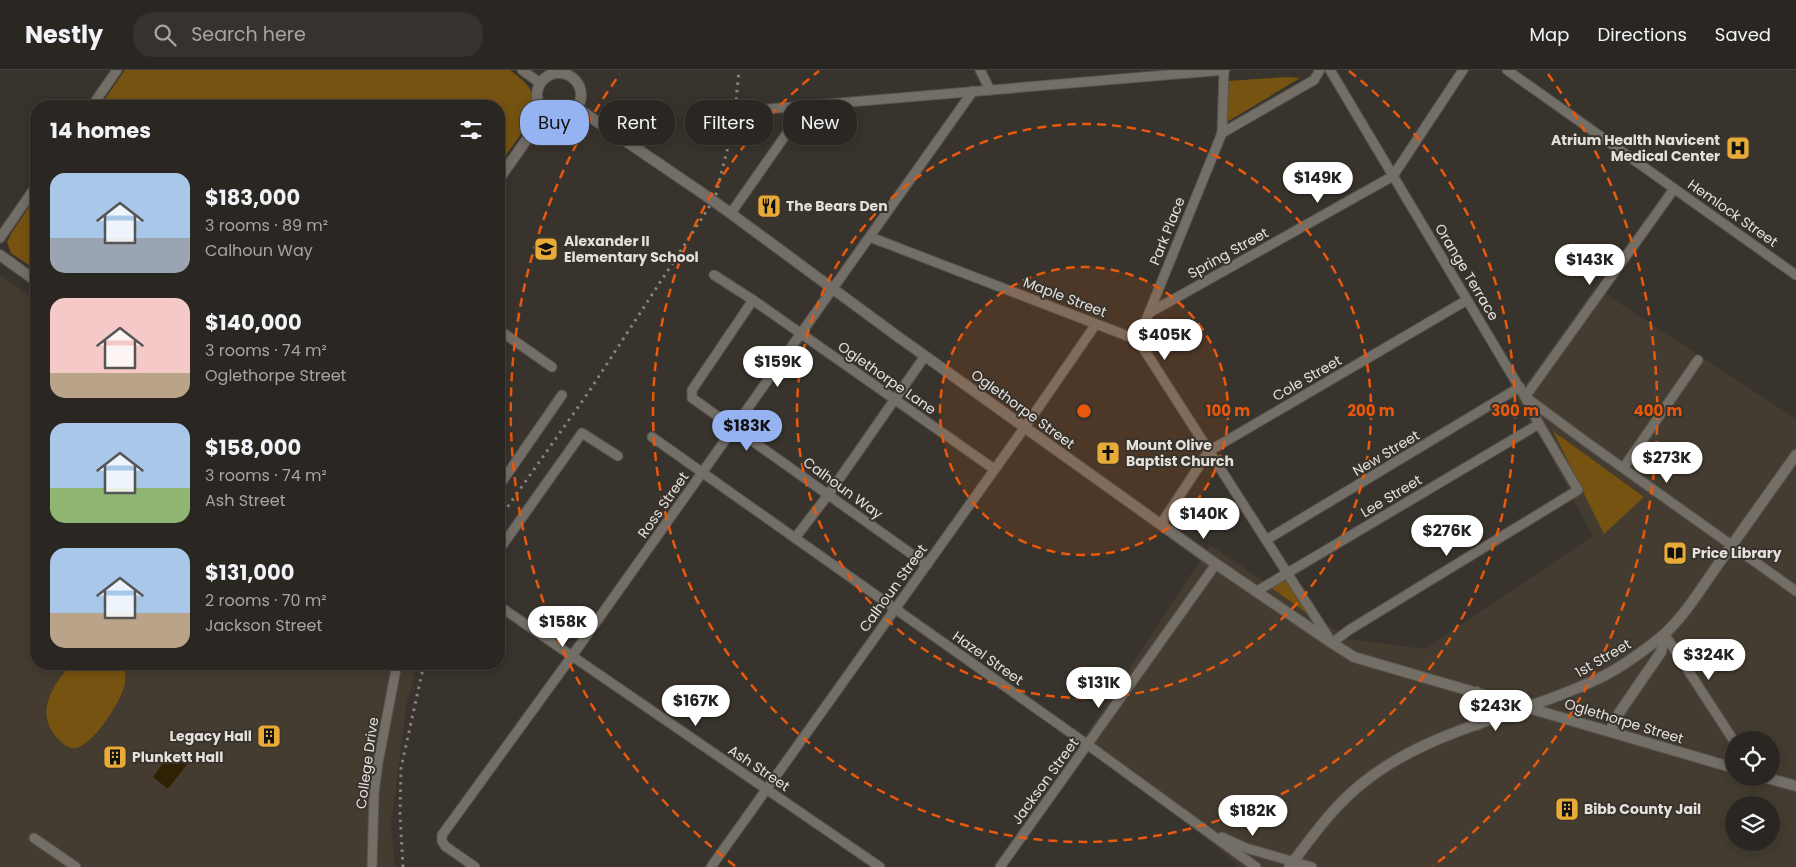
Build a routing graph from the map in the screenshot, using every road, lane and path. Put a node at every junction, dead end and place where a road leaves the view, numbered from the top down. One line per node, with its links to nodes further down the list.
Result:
1 (117, 70): 13 (street)
2 (522, 70): 10 (street)
3 (980, 70): 11 (street)
4 (1225, 70): 11 (street); 18 (street, Park Place)
5 (1320, 70): 18 (street)
6 (1330, 70): 22 (street, Orange Terrace)
7 (1463, 70): 22 (street, Spring Street)
8 (1507, 70): 23 (street, Hemlock Street)
9 (576, 74): 10 (street); 15 (street)
10 (540, 83): 14 (street)
11 (990, 90): 12 (street)
12 (973, 91): 16 (street); 26 (street, Ross Street)
13 (96, 100)
14 (539, 100)
15 (581, 100)
16 (857, 101)
17 (589, 116): 25 (street, Oglethorpe Street, bridge)
18 (1222, 133): 35 (street, Park Place)
19 (783, 139): 25 (street)
20 (523, 145): 21 (street)
21 (505, 170)
22 (1393, 176): 34 (street, Orange Terrace); 35 (street, Spring Street)
23 (1674, 189): 30 (street, Hemlock Street); 45 (street)
24 (30, 195): 27 (street)
25 (728, 212): 32 (street, Oglethorpe Street)
26 (870, 237): 32 (street, Ross Street); 36 (street, Maple Street)
27 (0, 238)
28 (0, 255): 31 (street)
29 (714, 275): 33 (street, Oglethorpe Lane)
30 (1796, 275)
31 (30, 277)
32 (833, 289): 38 (street, Ross Street); 40 (street, Oglethorpe Street)
33 (754, 300): 38 (street, Oglethorpe Lane); 49 (street, Calhoun Way)
34 (1467, 300): 43 (street, Orange Terrace); 51 (street, Cole Street)
35 (1149, 313): 39 (street, Park Place)
36 (1096, 324): 39 (street, Maple Street); 48 (street, Calhoun Street)
37 (505, 334): 42 (street)
38 (802, 334): 46 (street, Oglethorpe Lane); 49 (street, Ross Street)
39 (1138, 340): 51 (street)
40 (925, 356): 46 (street); 48 (street, Oglethorpe Street)
41 (1698, 360): 54 (street)
42 (552, 367)
43 (1520, 387): 45 (street, Orange Terrace); 61 (street, New Street)
44 (562, 395): 57 (street)
45 (1525, 396): 47 (street, Orange Terrace); 54 (street)
46 (894, 400): 55 (street, Oglethorpe Lane); 58 (street)
47 (1539, 424): 66 (street, Lee Street); 72 (street, Orange Terrace)
48 (1025, 427): 55 (street, Calhoun Street); 59 (street, Oglethorpe Street)
49 (734, 428): 56 (street, Ross Street); 58 (street, Calhoun Way)
50 (652, 437): 56 (street, Hazel Street)
51 (1209, 452): 59 (street, Cole Street); 61 (street)
52 (1796, 455): 63 (street, 1st Street)
53 (618, 456): 62 (street)
54 (1624, 467): 63 (street)
55 (994, 469): 65 (street, Calhoun Street)
56 (702, 473): 60 (street, Hazel Street); 73 (street, Ross Street)
57 (505, 477)
58 (828, 495): 60 (street); 65 (street, Calhoun Way)
59 (1161, 524): 64 (street, Oglethorpe Street)
60 (795, 538): 69 (street, Hazel Street)
61 (1266, 540): 66 (street)
62 (505, 542)
63 (1732, 545): 68 (street); 71 (street, 1st Street)
64 (1216, 564): 67 (street, Oglethorpe Street); 80 (street, Jackson Street)
65 (927, 565): 69 (street, Calhoun Street)
66 (1287, 574): 67 (street, Lee Street); 72 (street)
67 (1257, 591): 72 (street, Oglethorpe Street)
68 (1796, 591)
69 (894, 609): 80 (street, Hazel Street); 84 (street, Calhoun Street)
70 (505, 610): 73 (street, Ash Street)
71 (1665, 634): 76 (street, 1st Street); 78 (street); 79 (street)
72 (1332, 644): 75 (street, Oglethorpe Street)
73 (572, 656): 84 (street, Ash Street); 90 (street, Ross Street)
74 (396, 670): 89 (street, College Drive)
75 (1477, 692): 76 (street, Oglethorpe Street); 77 (street)
76 (1529, 707): 77 (street, 1st Street); 78 (street, Oglethorpe Street)
77 (1477, 725): 87 (street, 1st Street)
78 (1610, 731): 81 (street, Oglethorpe Street)
79 (1728, 731)
80 (1088, 745): 85 (street, Hazel Street); 93 (street, Jackson Street)
81 (1725, 765)
82 (1780, 782): 83 (street)
83 (1796, 786)
84 (766, 790): 91 (street, Calhoun Street); 92 (street, Ash Street)
85 (1206, 830): 87 (street); 94 (street, Hazel Street)
86 (34, 838): 88 (street)
87 (1291, 864): 95 (street)
88 (76, 867)
89 (372, 867)
90 (475, 867)
91 (711, 867)
92 (880, 867)
93 (1000, 867)
94 (1256, 867)
95 (1312, 867)

